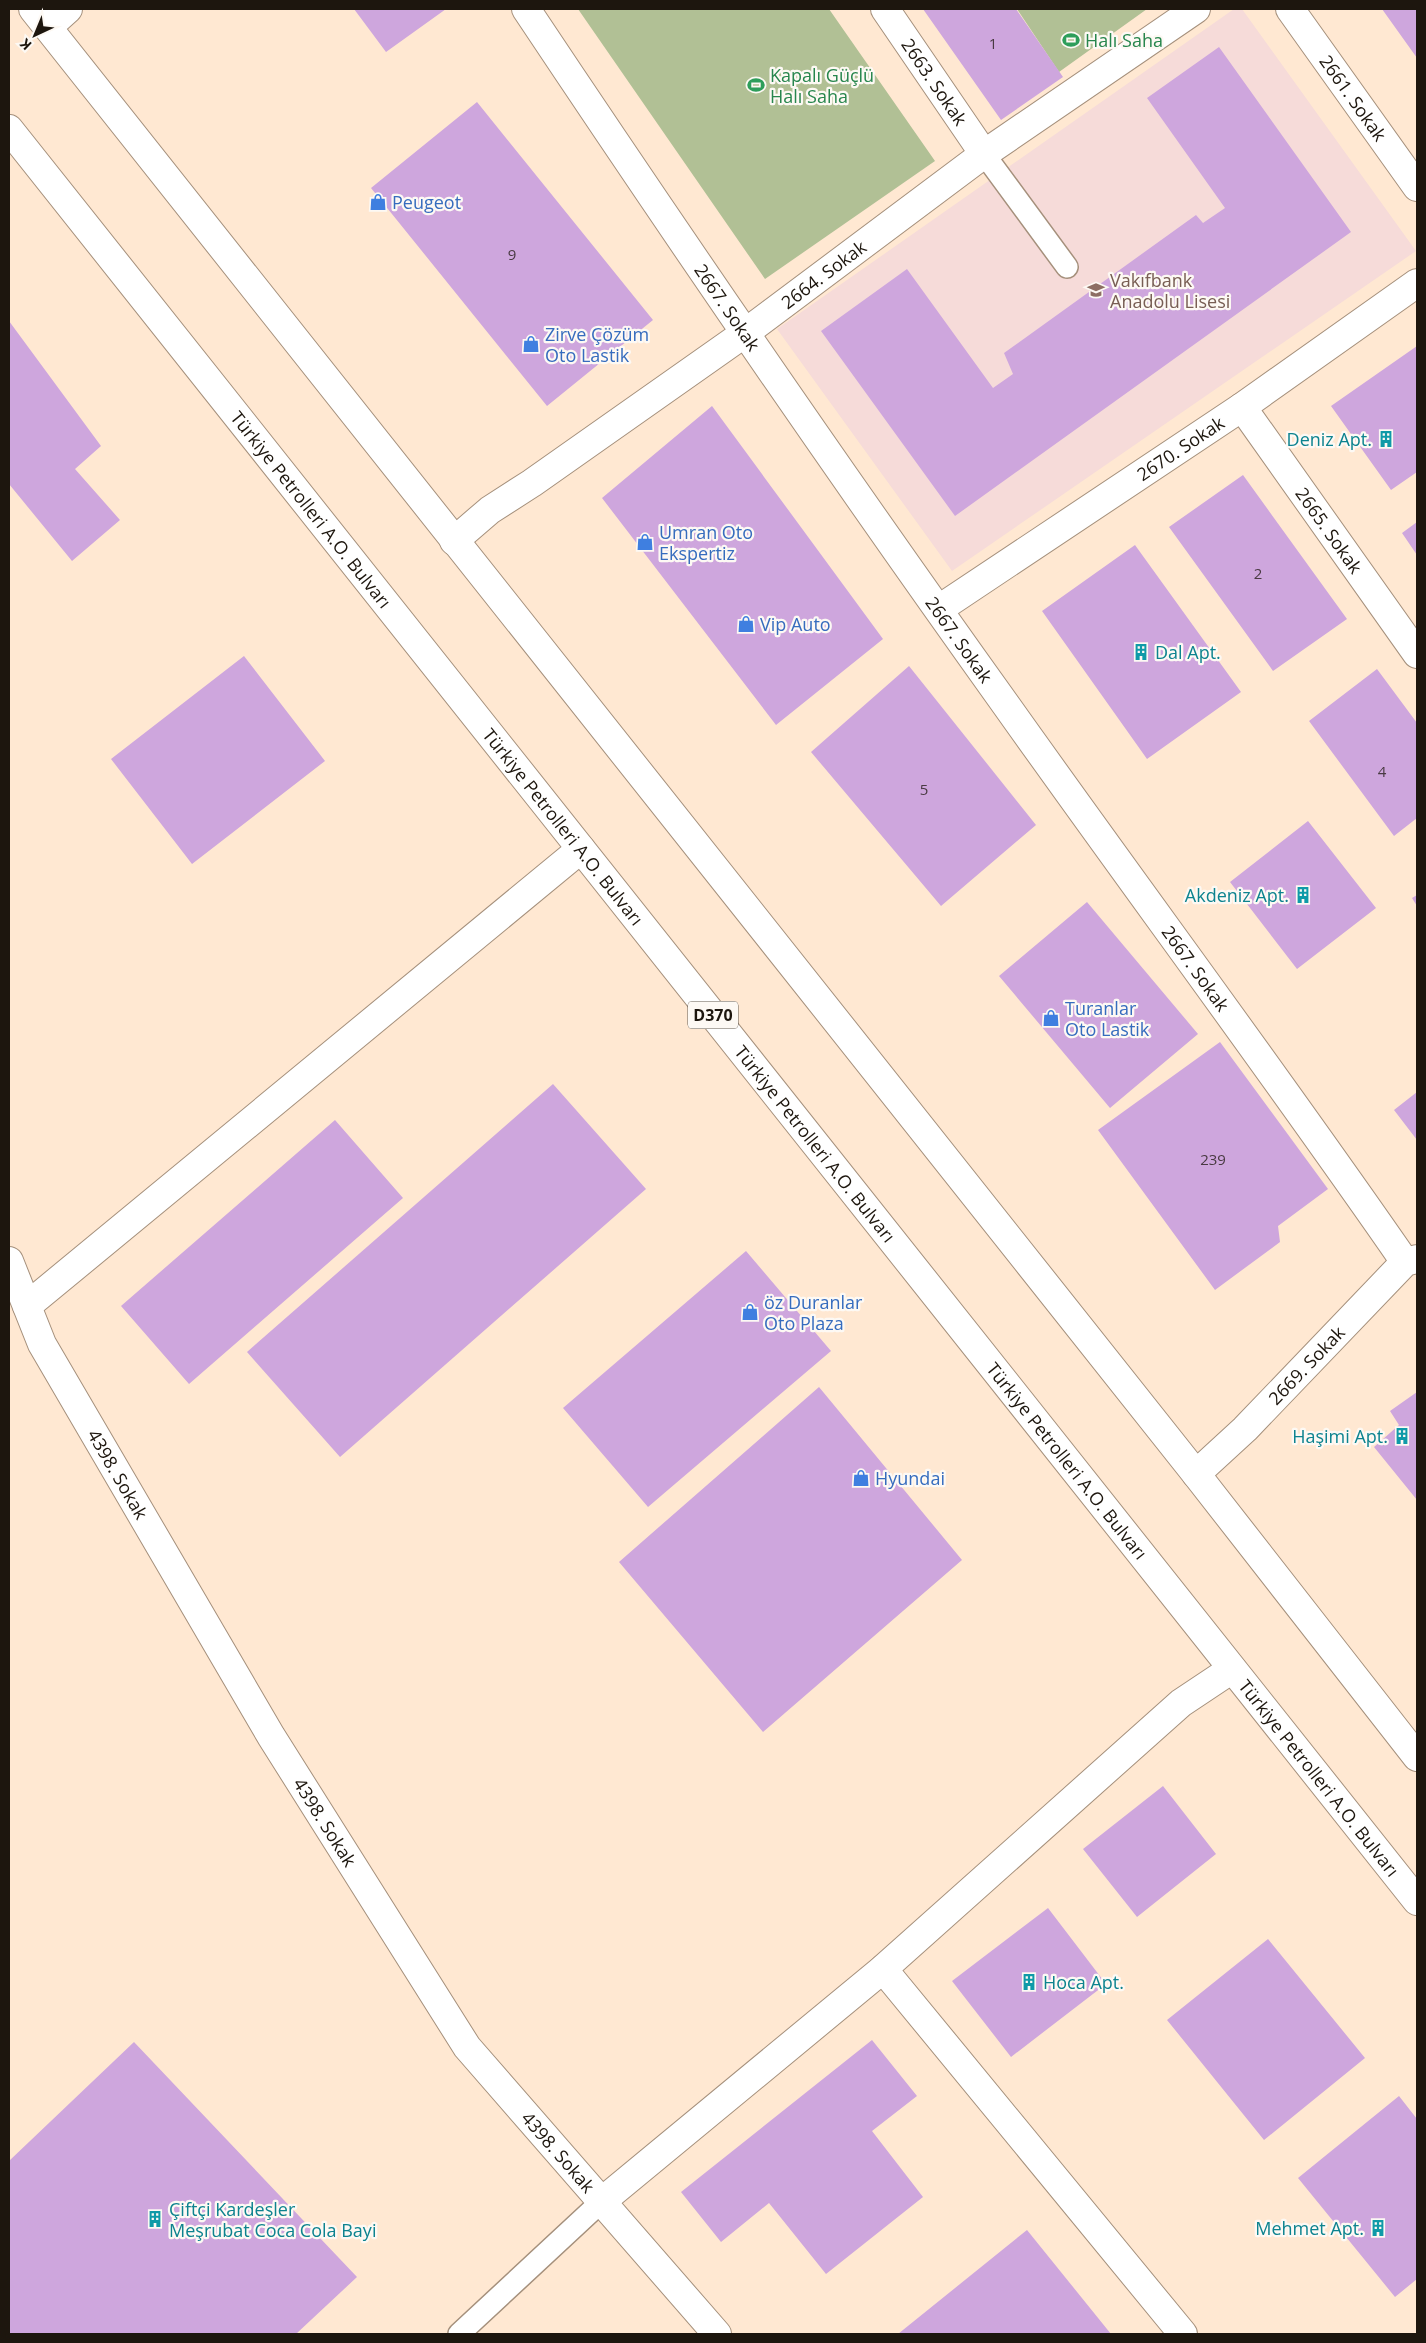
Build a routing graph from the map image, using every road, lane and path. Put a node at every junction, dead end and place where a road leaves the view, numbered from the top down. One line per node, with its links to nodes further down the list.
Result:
1 (68, 9): 6 (main road)
2 (526, 9): 12 (main road, 2667. Sokak)
3 (885, 9): 8 (main road, 2663. Sokak)
4 (1196, 9): 8 (main road, 2664. Sokak)
5 (1290, 9): 9 (main road, 2661. Sokak)
6 (42, 15): 14 (main road)
7 (9, 129): 17 (main road, Türkiye Petrolleri A.O. Bulvarı / D370)
8 (984, 154): 10 (lane); 12 (main road, 2664. Sokak)
9 (1417, 187)
10 (1067, 267)
11 (1417, 283): 13 (main road, 2670. Sokak)
12 (745, 333): 14 (main road, 2664. Sokak); 15 (main road, 2667. Sokak)
13 (1242, 407): 15 (main road, 2670. Sokak); 16 (main road, 2665. Sokak)
14 (454, 540): 21 (main road)
15 (940, 609): 18 (main road, 2667. Sokak)
16 (1417, 654)
17 (581, 849): 20 (main road); 22 (main road, Türkiye Petrolleri A.O. Bulvarı / D370)
18 (1411, 1260): 21 (main road, 2669. Sokak)
19 (9, 1261): 20 (main road, 4398. Sokak)
20 (27, 1306): 26 (main road, 4398. Sokak)
21 (1196, 1474): 23 (main road)
22 (1232, 1669): 24 (main road, Türkiye Petrolleri A.O. Bulvarı / D370); 25 (main road)
23 (1417, 1757)
24 (1417, 1901)
25 (883, 1969): 26 (main road); 29 (main road)
26 (601, 2202): 27 (lane); 28 (main road, 4398. Sokak)
27 (458, 2334)
28 (717, 2334)
29 (1183, 2334)

